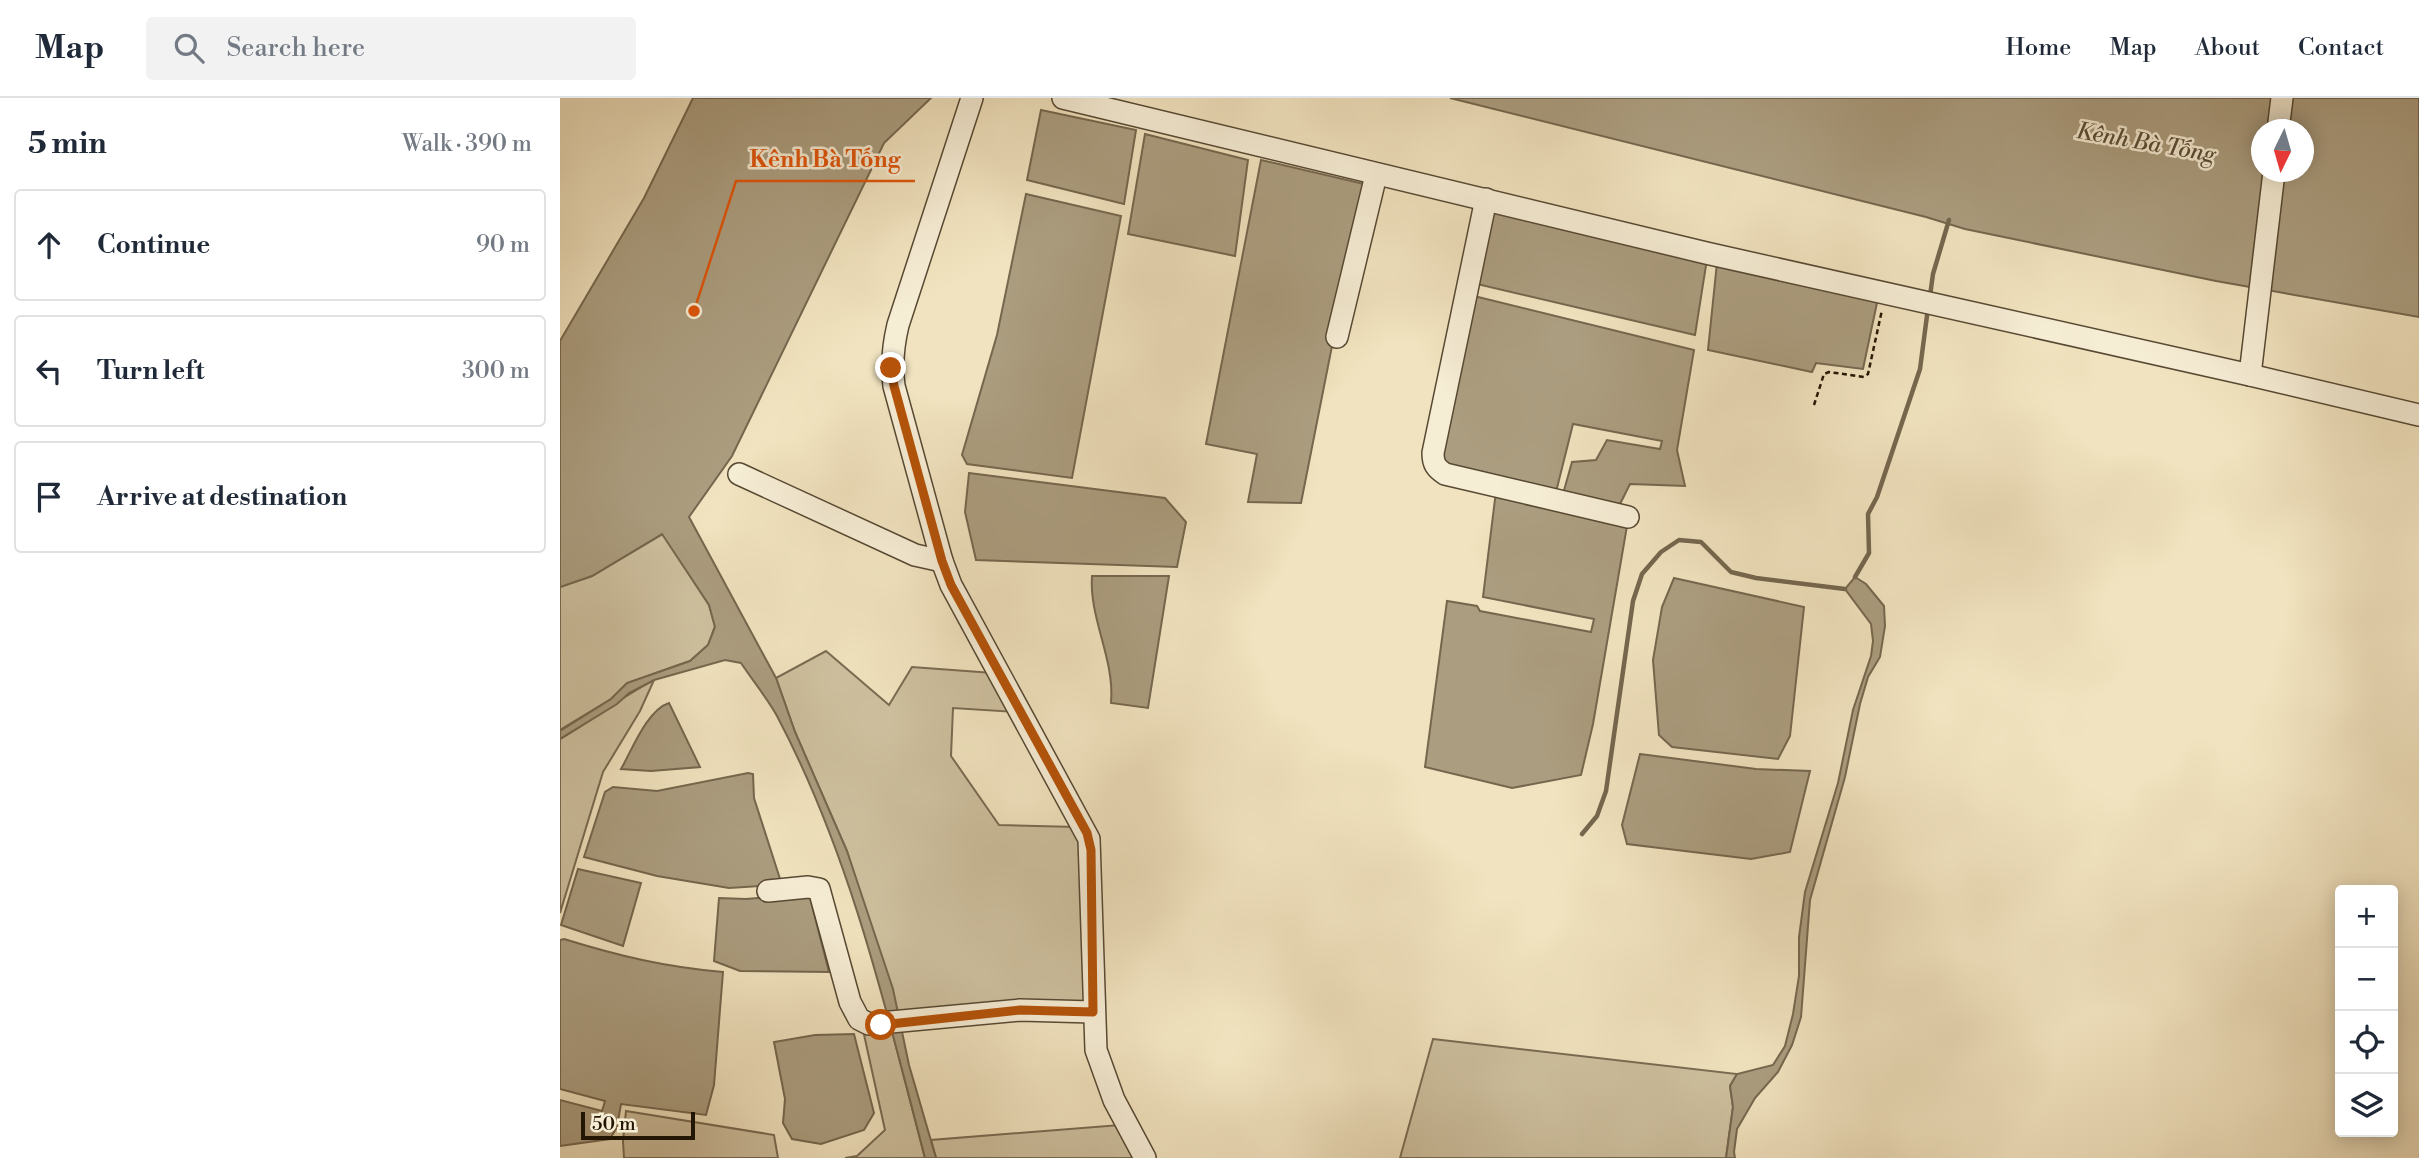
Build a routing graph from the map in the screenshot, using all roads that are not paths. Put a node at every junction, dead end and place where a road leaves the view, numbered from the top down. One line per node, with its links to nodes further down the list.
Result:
1 (972, 98): 13 (street)
2 (1063, 98): 5 (street)
3 (2282, 98): 4 (street)
4 (2279, 119)
5 (1376, 175): 7 (street); 8 (street)
6 (2272, 182): 9 (street)
7 (1486, 200): 9 (street); 12 (street)
8 (1337, 337)
9 (2249, 375): 10 (street)
10 (2419, 415)
11 (739, 474): 13 (street)
12 (1628, 517)
13 (942, 561): 15 (street)
14 (768, 891): 15 (street)
15 (1093, 1012): 16 (street)
16 (1145, 1158)

